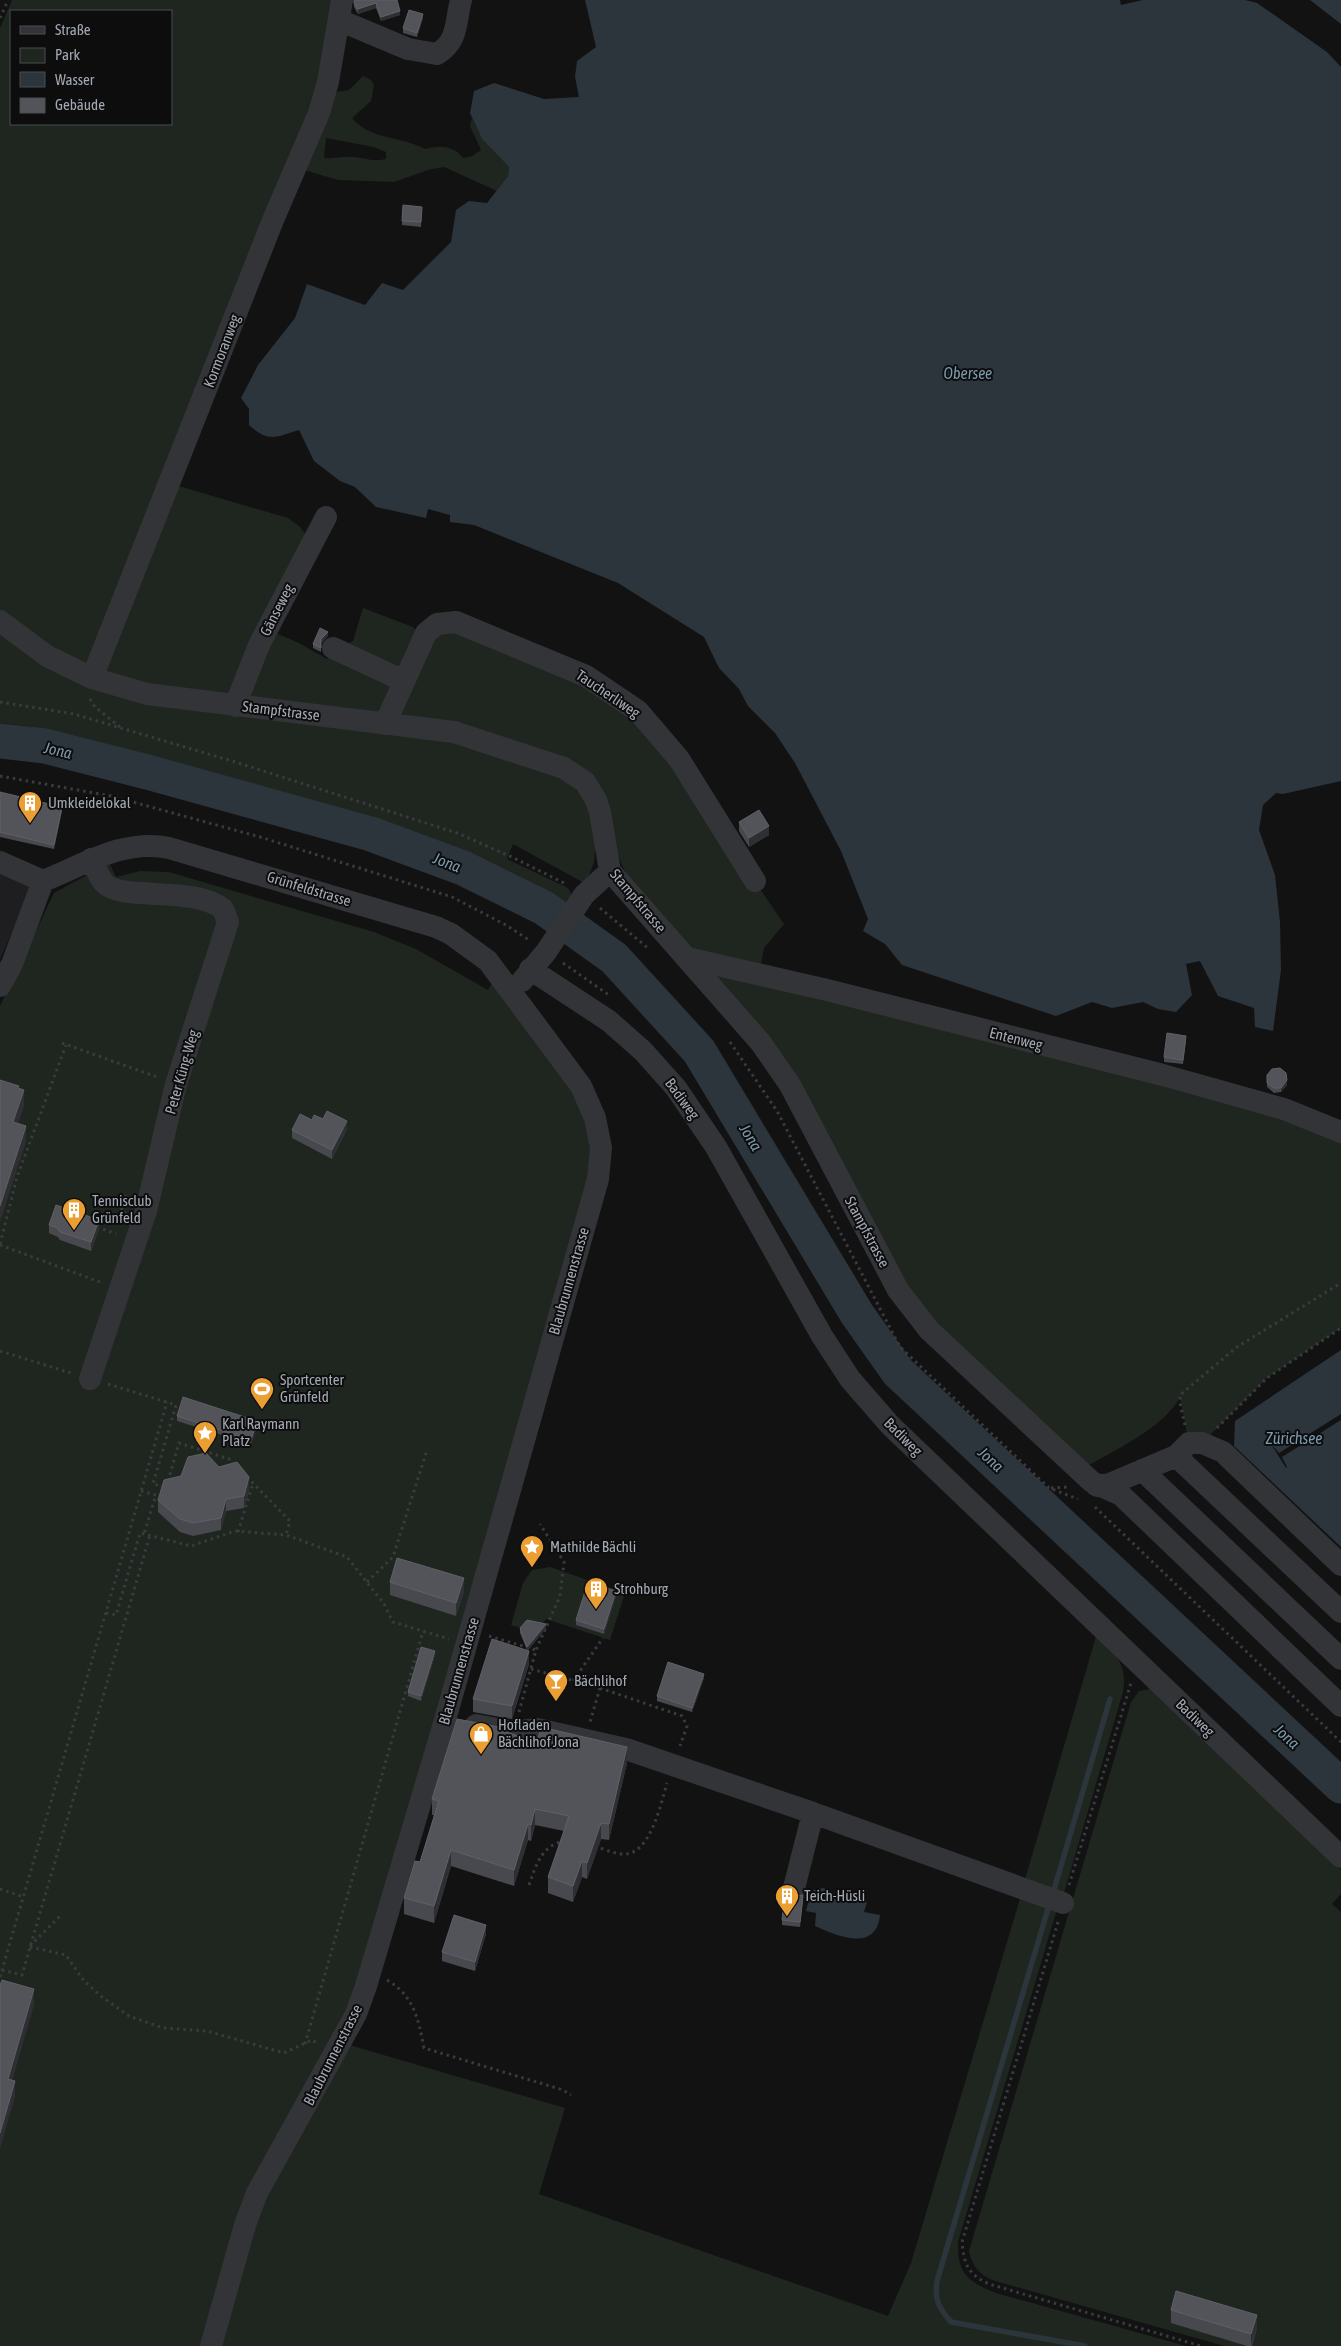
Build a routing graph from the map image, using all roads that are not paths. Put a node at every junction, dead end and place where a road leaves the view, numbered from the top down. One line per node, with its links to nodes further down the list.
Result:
1 (461, 0): 2 (street)
2 (340, 10): 6 (street, Kormoranweg)
3 (326, 517): 8 (street, Gänseweg)
4 (0, 621): 6 (street, Stampfstrasse)
5 (333, 648): 7 (street)
6 (92, 678): 8 (street, Stampfstrasse)
7 (404, 681): 9 (street, Taucherliweg); 14 (street, Taucherliweg)
8 (235, 706): 9 (street, Stampfstrasse)
9 (385, 724): 12 (street, Stampfstrasse)
10 (91, 859): 13 (street, Grünfeldstrasse); 18 (street, Grünfeldstrasse); 20 (street, Peter Küng-Weg)
11 (0, 862): 13 (street)
12 (610, 871): 15 (street, Stampfstrasse); 16 (street)
13 (43, 881): 17 (street)
14 (756, 881)
15 (687, 958): 19 (street, Entenweg); 23 (street, Stampfstrasse)
16 (530, 969): 18 (street); 30 (street, Badiweg)
17 (0, 986)
18 (513, 994): 28 (street, Blaubrunnenstrasse)
19 (1336, 1125)
20 (90, 1379)
21 (1189, 1447): 22 (street); 24 (street); 25 (street)
22 (1142, 1470): 23 (street); 26 (street)
23 (1090, 1496): 27 (street)
24 (1341, 1565)
25 (1341, 1612)
26 (1341, 1659)
27 (1341, 1706)
28 (445, 1720): 29 (street); 33 (street, Blaubrunnenstrasse)
29 (813, 1813): 31 (street); 32 (street)
30 (1341, 1857)
31 (794, 1888)
32 (1053, 1898)
33 (212, 2346)

